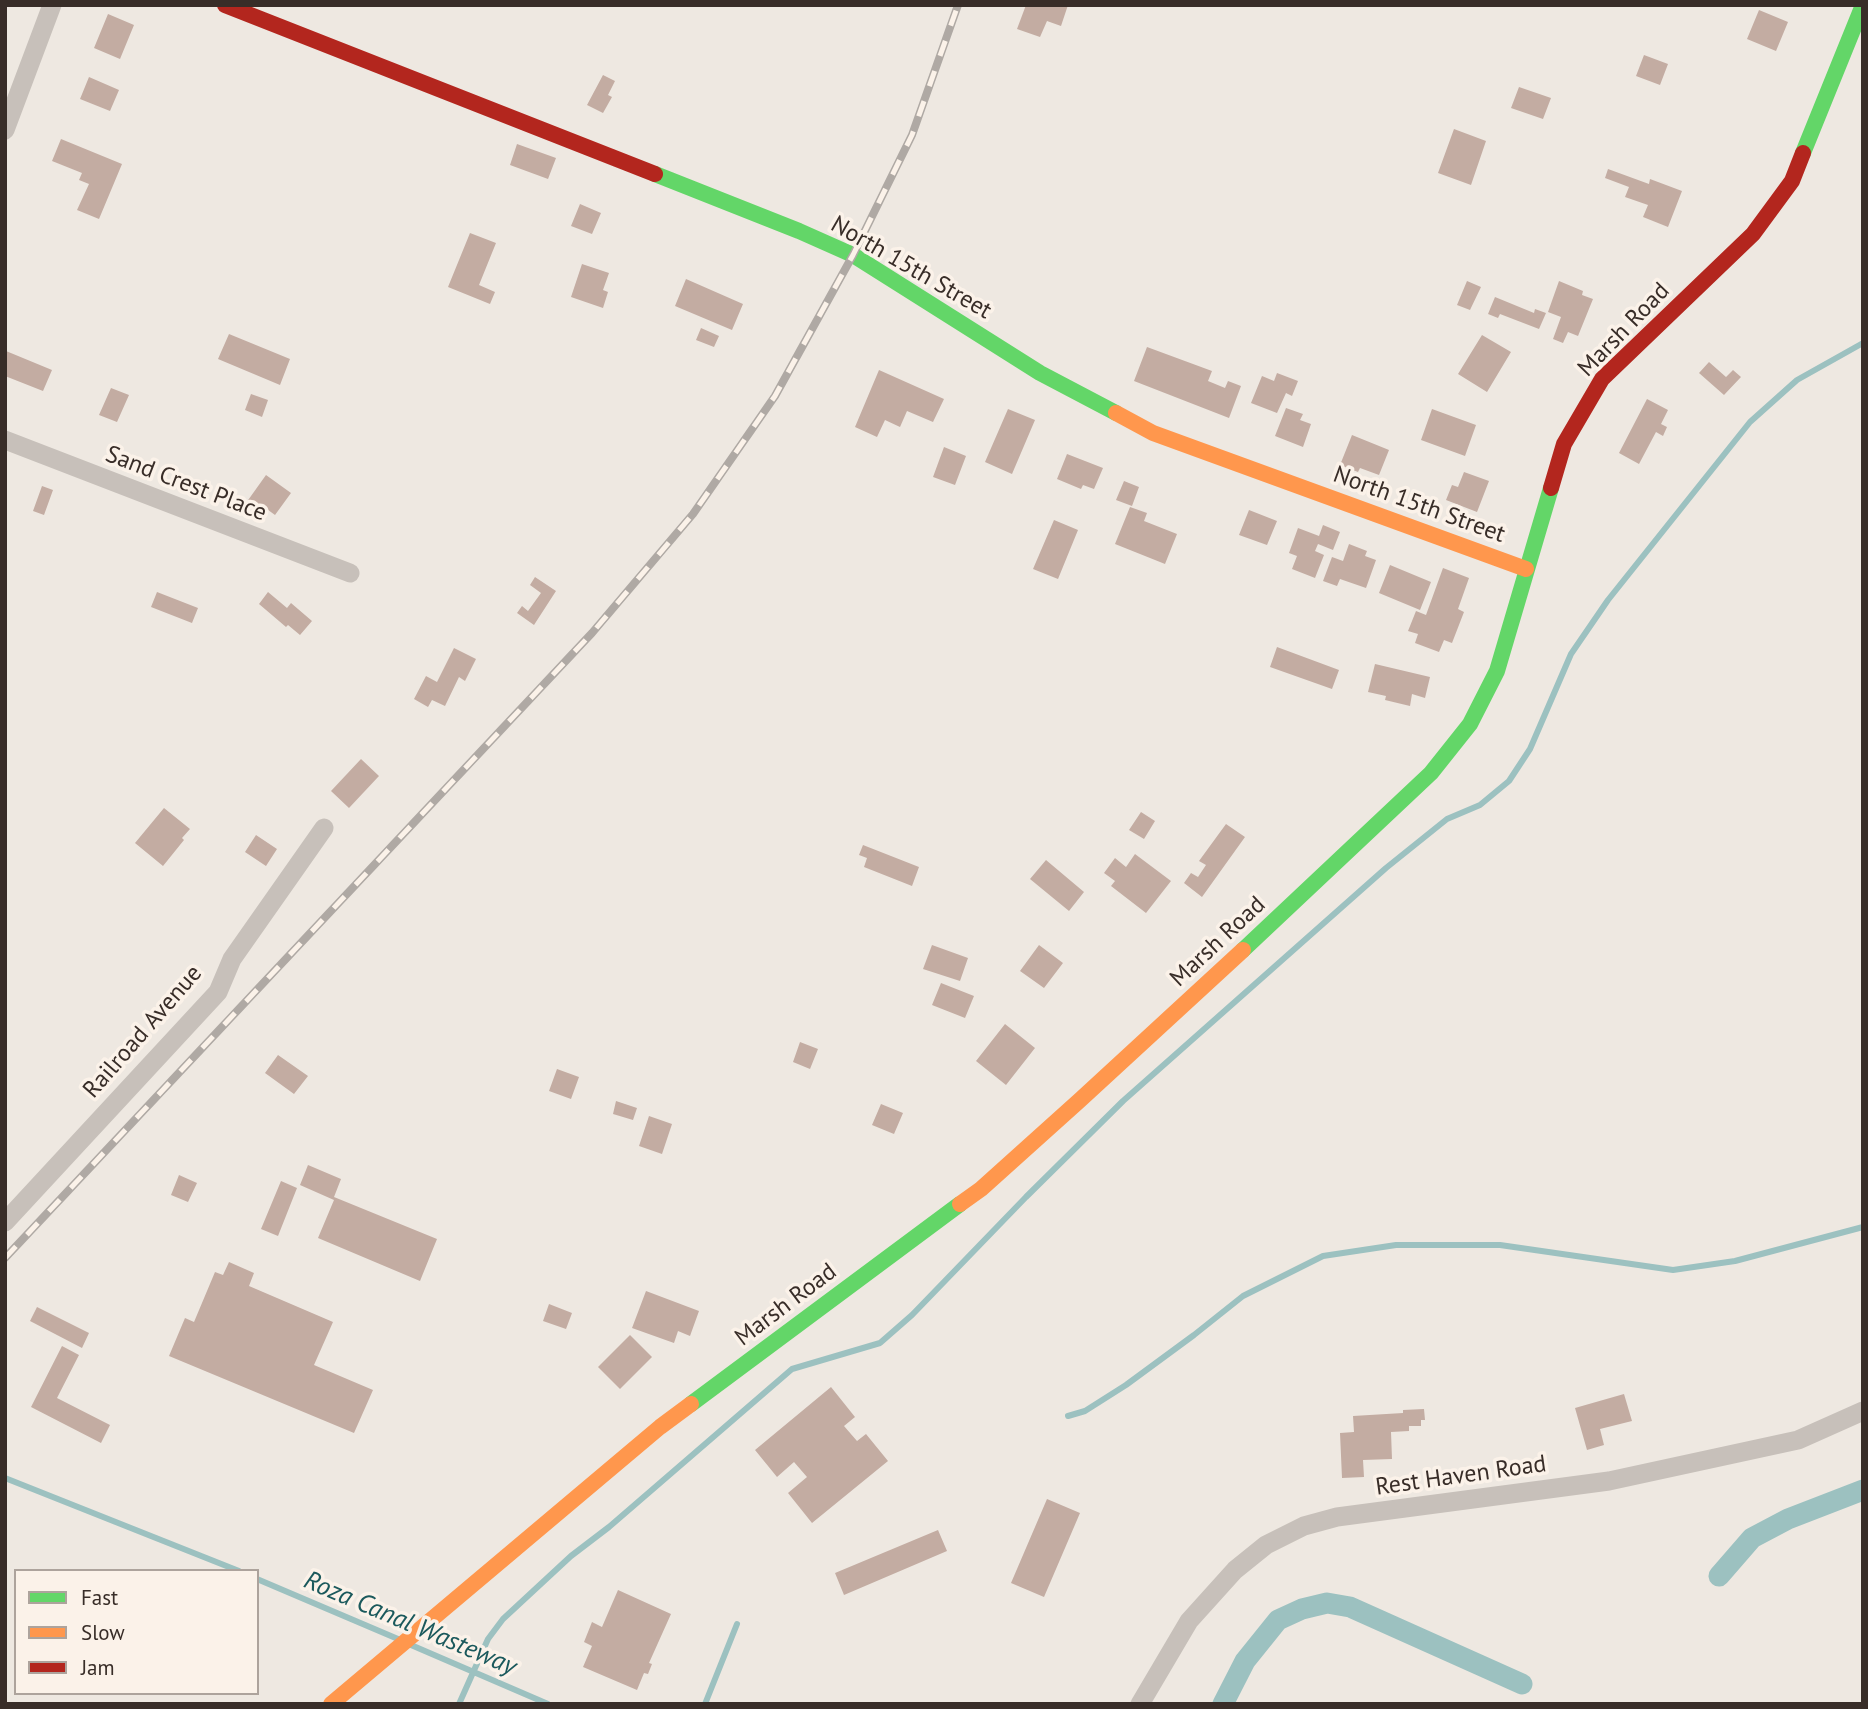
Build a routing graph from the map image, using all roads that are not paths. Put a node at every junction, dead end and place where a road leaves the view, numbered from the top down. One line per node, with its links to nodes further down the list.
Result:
1 (52, 5): 4 (street)
2 (225, 5): 6 (street, North 15th Street)
3 (1863, 5): 6 (street, Marsh Road)
4 (5, 130)
5 (5, 440): 7 (street, Sand Crest Place)
6 (1526, 569): 11 (street, Marsh Road)
7 (350, 573)
8 (324, 828): 9 (street, Railroad Avenue)
9 (5, 1222)
10 (1863, 1411): 12 (street, Rest Haven Road)
11 (331, 1704)
12 (1140, 1704)

